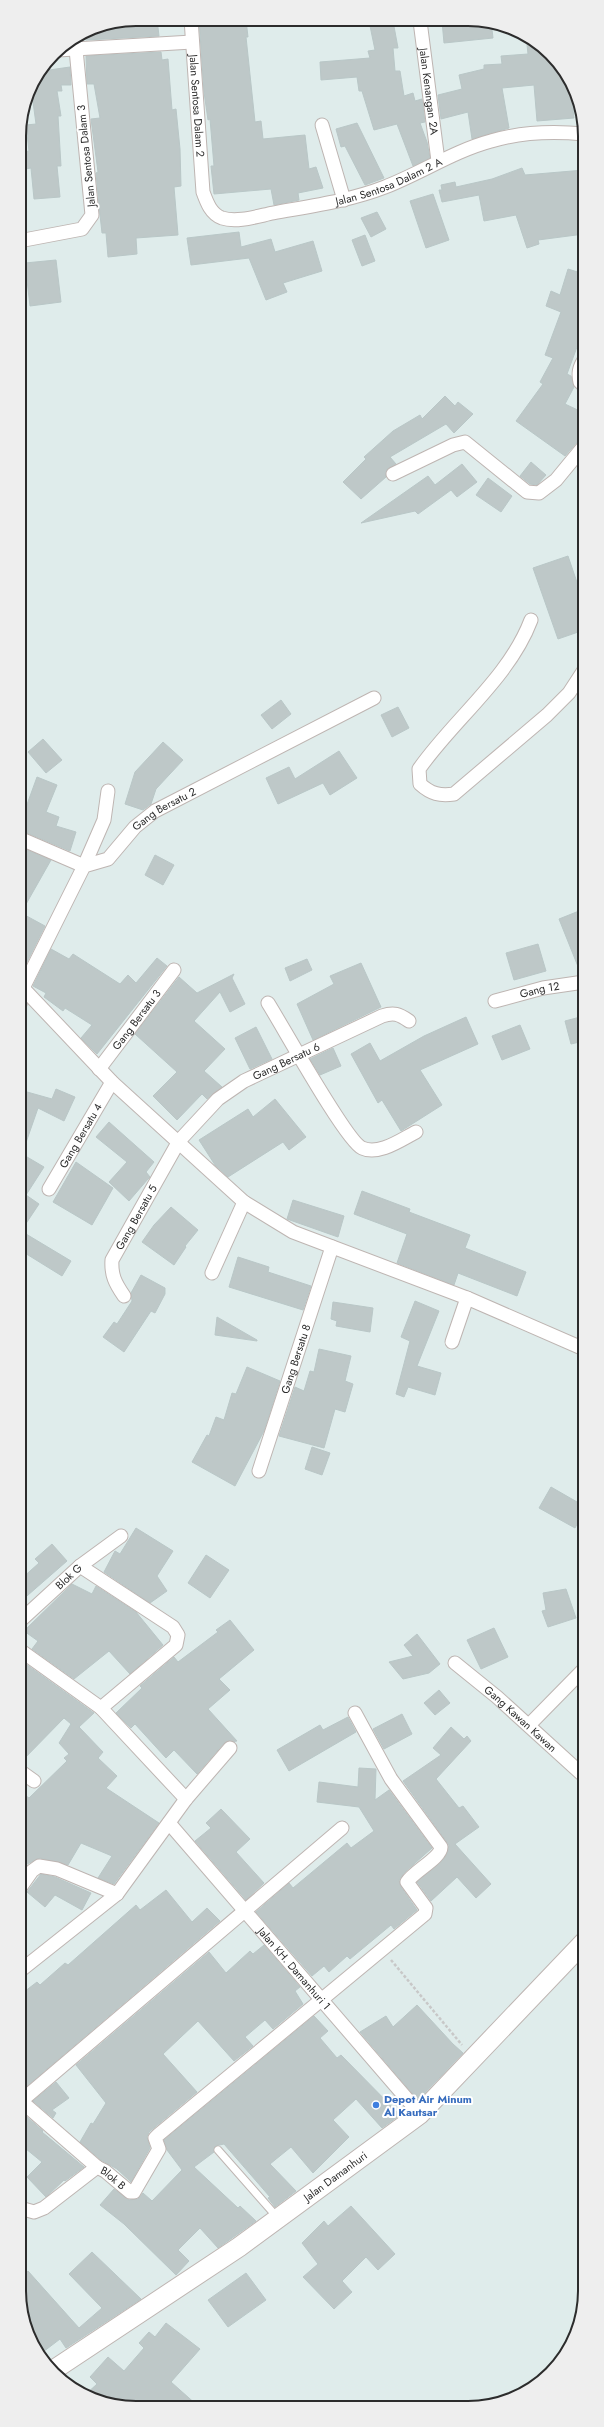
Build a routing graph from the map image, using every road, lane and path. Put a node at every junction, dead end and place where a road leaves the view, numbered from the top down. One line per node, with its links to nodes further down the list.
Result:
1 (191, 26): 3 (street, Jalan Sentosa Dalam 2)
2 (421, 26): 8 (street, Jalan Kenangan 2A)
3 (192, 42): 5 (street); 9 (street, Jalan Sentosa Dalam 2)
4 (75, 44): 11 (street, Jalan Sentosa Dalam 3)
5 (77, 44)
6 (322, 125): 10 (street)
7 (578, 133): 8 (street, Jalan Sentosa Dalam 2 A)
8 (438, 161): 10 (street, Jalan Sentosa Dalam 2 A)
9 (203, 192): 10 (street, Jalan Sentosa Dalam 2 A)
10 (344, 200)
11 (26, 240)
12 (578, 453): 13 (street)
13 (393, 474)
14 (531, 620): 15 (street)
15 (578, 679)
16 (374, 698): 19 (street, Gang Bersatu 2)
17 (108, 791): 19 (street)
18 (26, 841): 19 (street)
19 (84, 866): 21 (street)
20 (174, 970): 28 (street, Gang Bersatu 3)
21 (26, 976)
22 (578, 983): 24 (street, Gang 12)
23 (26, 991): 28 (street)
24 (495, 1001)
25 (268, 1003): 27 (street)
26 (409, 1021): 27 (street, Gang Bersatu 6)
27 (299, 1054): 30 (street); 31 (street, Gang Bersatu 6)
28 (99, 1069): 29 (street)
29 (112, 1082): 31 (street); 32 (street, Gang Bersatu 4)
30 (416, 1132)
31 (179, 1141): 33 (street); 36 (street, Gang Bersatu 5)
32 (49, 1189)
33 (244, 1202): 34 (street); 35 (street)
34 (332, 1247): 37 (street); 40 (street, Gang Bersatu 8)
35 (212, 1274)
36 (124, 1296)
37 (467, 1298): 38 (street); 39 (street)
38 (452, 1342)
39 (578, 1346)
40 (258, 1471)
41 (121, 1536): 42 (street, Blok G)
42 (80, 1566): 43 (street, Blok G); 47 (street)
43 (26, 1616)
44 (26, 1654): 47 (street)
45 (455, 1663): 49 (street, Gang Kawan Kawan)
46 (578, 1675): 49 (street)
47 (101, 1708): 54 (street)
48 (355, 1713): 60 (street)
49 (529, 1725): 51 (street, Gang Kawan Kawan)
50 (230, 1748): 54 (street)
51 (578, 1770)
52 (26, 1775): 53 (street)
53 (34, 1781)
54 (186, 1799): 55 (street)
55 (169, 1823): 58 (street); 59 (street, Jalan KH. Damanhuri 1)
56 (342, 1828): 59 (street)
57 (26, 1880): 58 (street)
58 (117, 1894): 62 (street)
59 (245, 1911): 63 (street, Jalan KH. Damanhuri 1); 65 (street)
60 (382, 1948): 63 (street); 64 (path)
61 (578, 1948): 64 (street, Jalan Damanhuri)
62 (26, 1965)
63 (320, 2000): 67 (street, Jalan KH. Damanhuri 1); 69 (street, Blok B)
64 (473, 2058): 67 (street, Jalan Damanhuri)
65 (26, 2096)
66 (26, 2106): 69 (street)
67 (420, 2114): 71 (street, Jalan Damanhuri)
68 (218, 2150): 71 (lane)
69 (97, 2167): 70 (street, Blok B)
70 (26, 2210)
71 (279, 2218): 72 (street, Jalan Damanhuri)
72 (57, 2368)

